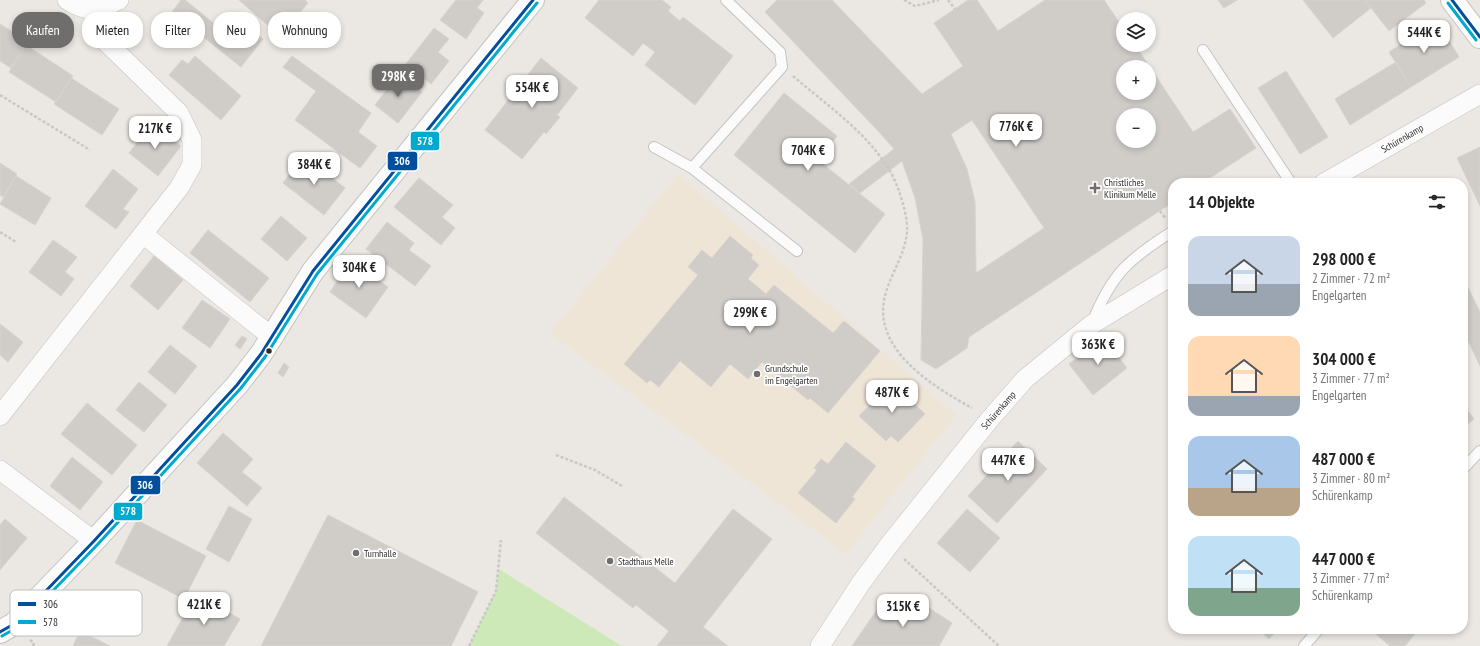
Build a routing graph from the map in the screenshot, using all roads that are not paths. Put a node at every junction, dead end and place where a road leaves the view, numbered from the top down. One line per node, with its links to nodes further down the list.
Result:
1 (67, 0): 6 (street)
2 (119, 0): 6 (street)
3 (533, 0): 19 (street)
4 (726, 0): 11 (lane)
5 (1452, 0): 7 (street)
6 (99, 10): 14 (street)
7 (1480, 37)
8 (1203, 50): 12 (lane)
9 (1480, 94): 13 (street, Schürenkamp)
10 (654, 147): 11 (lane)
11 (692, 168): 16 (lane)
12 (1288, 178)
13 (1333, 178)
14 (142, 234): 19 (street); 20 (street)
15 (1168, 234): 18 (lane)
16 (797, 251)
17 (1168, 278): 18 (street, Schürenkamp)
18 (1091, 325): 29 (street, Schürenkamp)
19 (272, 337): 24 (street)
20 (0, 416)
21 (1480, 451): 22 (lane)
22 (1468, 464)
23 (0, 470): 24 (street)
24 (94, 541): 25 (street)
25 (47, 590)
26 (10, 626): 27 (street)
27 (0, 632)
28 (1315, 634): 30 (lane)
29 (820, 646)
30 (1304, 646)

